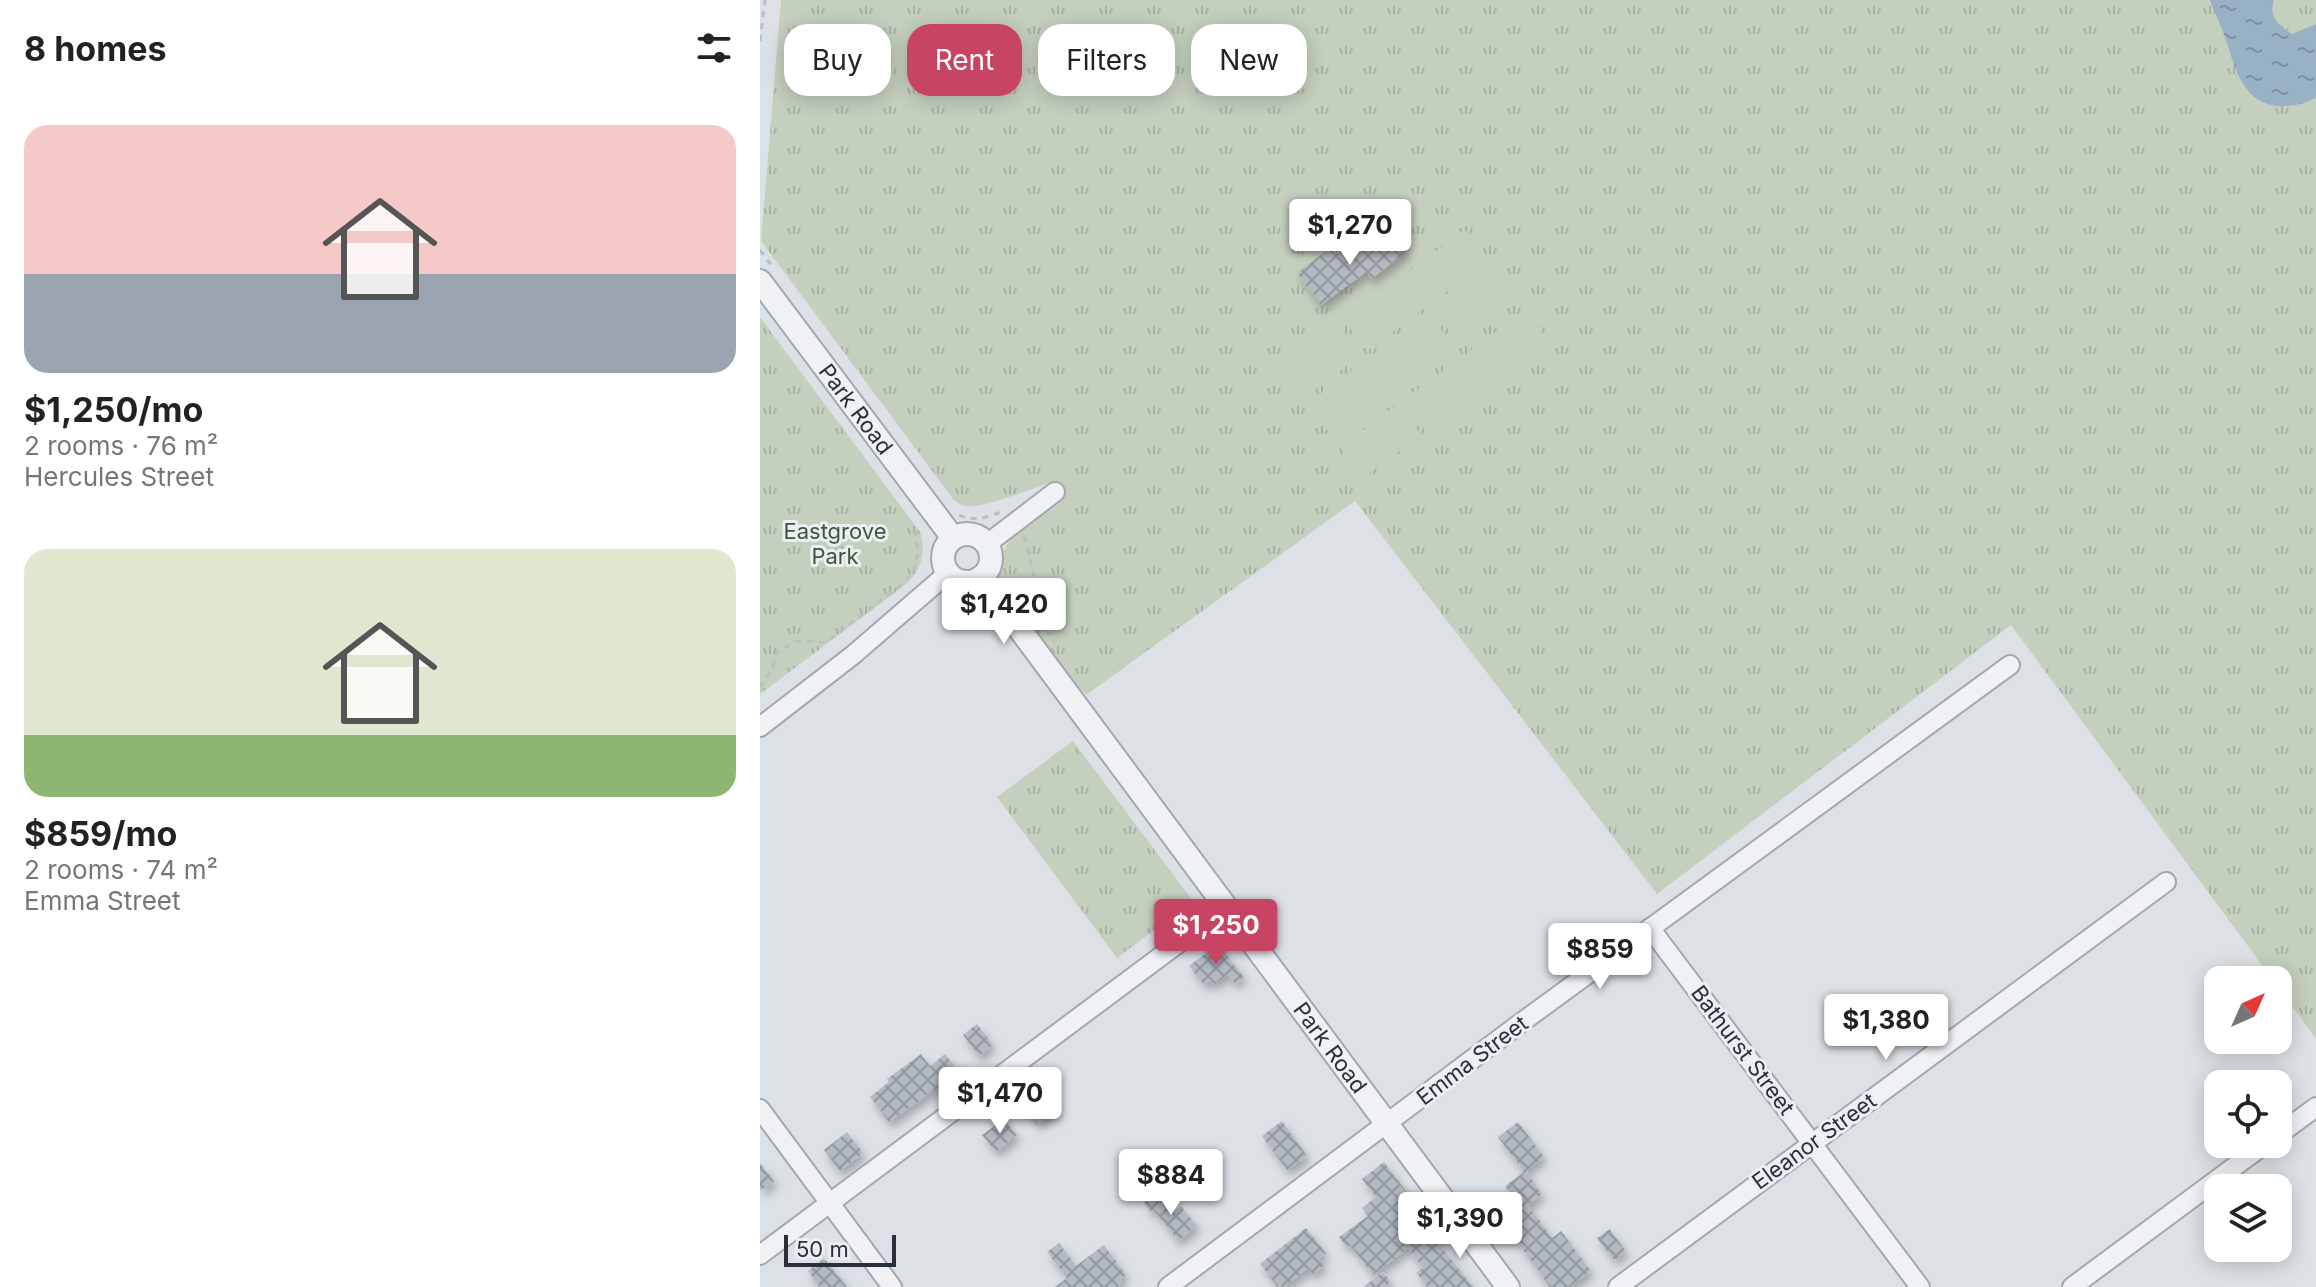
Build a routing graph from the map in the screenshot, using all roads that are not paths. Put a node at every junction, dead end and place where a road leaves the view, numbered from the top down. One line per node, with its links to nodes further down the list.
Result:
1 (769, 277): 3 (street, Park Road)
2 (1055, 492): 4 (street)
3 (953, 538): 4 (street); 5 (street)
4 (987, 544): 6 (street)
5 (948, 573): 6 (street); 8 (street)
6 (981, 577): 10 (street, Park Road)
7 (2010, 665): 11 (street, Emma Street)
8 (760, 727)
9 (2166, 882): 16 (street, Eleanor Street)
10 (1227, 907): 14 (street, Park Road); 18 (street)
11 (1650, 928): 14 (street, Emma Street); 16 (street, Bathurst Street)
12 (2316, 1107): 15 (street)
13 (760, 1109): 18 (street)
14 (1387, 1124): 21 (street, Emma Street); 22 (street, Park Road)
15 (2292, 1125)
16 (1813, 1142): 23 (street, Eleanor Street); 24 (street, Bathurst Street)
17 (2246, 1158): 25 (street)
18 (830, 1203): 19 (street); 20 (street)
19 (760, 1255)
20 (892, 1287)
21 (1168, 1287)
22 (1508, 1287)
23 (1618, 1287)
24 (1920, 1287)
25 (2072, 1287)

